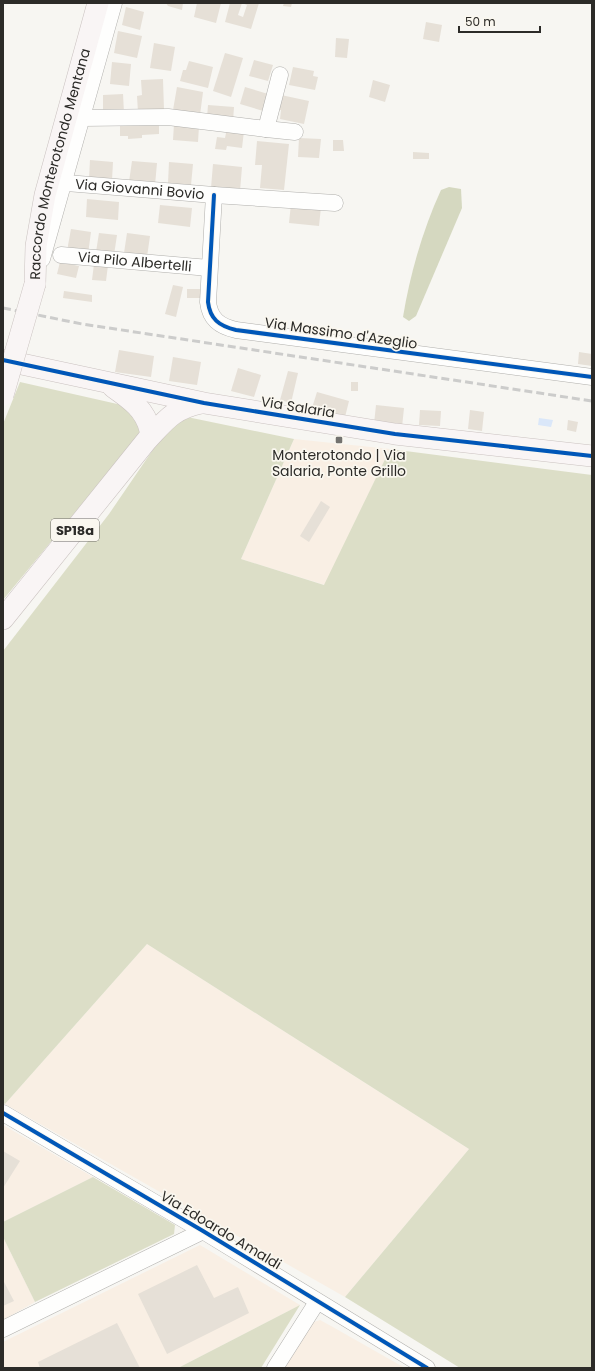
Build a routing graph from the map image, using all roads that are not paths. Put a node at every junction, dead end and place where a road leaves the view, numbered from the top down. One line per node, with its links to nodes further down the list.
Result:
1 (98, 3): 7 (main road, Raccordo Monterotondo Mentana)
2 (114, 3): 4 (street)
3 (280, 75): 5 (street)
4 (82, 118): 5 (street); 7 (street)
5 (266, 129): 6 (street)
6 (295, 132)
7 (56, 182): 8 (street, Via Giovanni Bovio); 15 (main road, Raccordo Monterotondo Mentana, bridge)
8 (214, 195): 9 (street, Via Giovanni Bovio); 11 (street, Via Massimo d'Azeglio)
9 (335, 203)
10 (61, 255): 11 (street, Via Pilo Albertelli)
11 (209, 268): 13 (street, Via Massimo d'Azeglio)
12 (3, 360): 14 (main road, Via Salaria)
13 (592, 377)
14 (106, 383): 16 (main road, Via Salaria); 17 (main road)
15 (3, 395)
16 (172, 405): 17 (main road); 18 (main road, Via Salaria)
17 (149, 435): 19 (main road, SP18a)
18 (592, 456)
19 (3, 619)
20 (3, 1113): 21 (street, Via Edoardo Amaldi)
21 (203, 1232): 22 (street, Via Edoardo Amaldi); 23 (street)
22 (317, 1302): 24 (street); 25 (street, Via Edoardo Amaldi)
23 (3, 1329)
24 (275, 1368)
25 (427, 1368)

